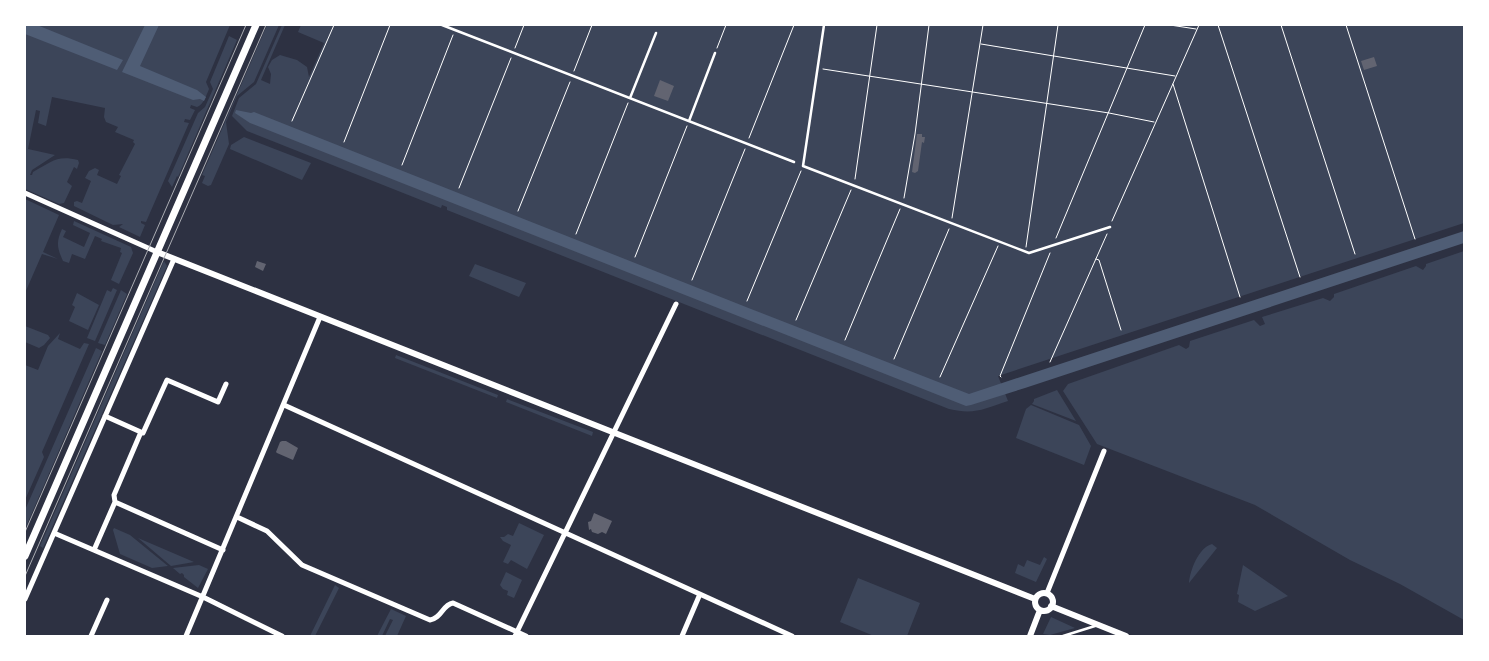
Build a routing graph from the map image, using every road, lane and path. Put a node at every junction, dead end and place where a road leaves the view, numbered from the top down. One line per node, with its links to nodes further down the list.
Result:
1 (256, 25): 57 (main road)
2 (334, 25): 38 (path)
3 (390, 25): 41 (path)
4 (442, 25): 21 (lane)
5 (524, 25): 24 (path)
6 (592, 25): 29 (path)
7 (726, 25): 25 (path)
8 (794, 25): 42 (path)
9 (824, 25): 28 (lane)
10 (877, 25): 30 (path)
11 (929, 25): 33 (path)
12 (983, 25): 23 (path)
13 (1058, 25): 26 (path)
14 (1145, 25): 27 (path)
15 (1170, 25): 20 (path)
16 (1199, 25): 20 (path)
17 (1218, 25): 63 (path)
18 (1281, 25): 59 (path)
19 (1346, 25): 54 (path)
20 (1197, 29): 31 (path)
21 (455, 30): 24 (lane); 44 (path)
22 (656, 33): 35 (lane)
23 (980, 43): 26 (path); 34 (path)
24 (513, 53): 29 (lane); 47 (path)
25 (715, 53): 39 (lane)
26 (1054, 56): 27 (path); 36 (path)
27 (1126, 67): 31 (path); 37 (path)
28 (818, 68): 30 (path); 45 (lane)
29 (572, 75): 35 (lane); 50 (path)
30 (870, 76): 33 (path); 46 (path)
31 (1176, 76): 32 (path)
32 (1173, 84): 40 (path); 65 (path)
33 (920, 85): 34 (path); 49 (path)
34 (972, 93): 36 (path); 51 (path)
35 (630, 98): 39 (lane); 53 (path)
36 (1046, 105): 37 (path); 58 (path)
37 (1108, 114): 40 (path); 56 (path)
38 (292, 121)
39 (689, 121): 42 (lane); 60 (path)
40 (1155, 122): 52 (path)
41 (344, 142)
42 (747, 144): 43 (lane); 64 (path)
43 (794, 162)
44 (402, 165)
45 (803, 166): 46 (lane); 66 (path)
46 (853, 186): 49 (lane); 69 (path)
47 (459, 188)
48 (25, 193): 57 (street)
49 (902, 204): 51 (lane); 71 (path)
50 (518, 211)
51 (951, 224): 55 (lane); 72 (path)
52 (1110, 227): 56 (lane); 62 (path)
53 (576, 234)
54 (1415, 239)
55 (999, 243): 58 (lane); 74 (path)
56 (1053, 245): 58 (lane); 75 (path)
57 (157, 252): 61 (street); 88 (main road)
58 (1025, 252)
59 (1355, 254)
60 (635, 257)
61 (174, 259): 68 (street); 78 (street)
62 (1096, 259): 70 (path); 73 (path)
63 (1300, 277)
64 (692, 280)
65 (1240, 297)
66 (747, 301)
67 (676, 304): 80 (street)
68 (320, 317): 77 (street); 80 (street)
69 (796, 320)
70 (1121, 330)
71 (846, 340)
72 (894, 359)
73 (1050, 361)
74 (940, 377)
75 (1001, 377)
76 (226, 384): 79 (street)
77 (284, 405): 83 (street); 84 (street)
78 (105, 416): 79 (street); 85 (street)
79 (141, 432): 82 (street)
80 (614, 433): 84 (street); 93 (street)
81 (1104, 451): 89 (street)
82 (115, 502): 86 (street); 87 (street)
83 (237, 517): 87 (street); 98 (street)
84 (565, 532): 90 (street); 98 (street)
85 (54, 533): 86 (street); 92 (street)
86 (94, 550): 91 (street)
87 (223, 550): 91 (street)
88 (25, 556)
89 (1047, 593): 93 (street); 95 (street)
90 (700, 594): 103 (street); 104 (street)
91 (203, 597): 100 (street); 101 (street)
92 (25, 598)
93 (1035, 599): 96 (street)
94 (107, 600): 99 (street)
95 (1052, 606): 96 (street); 97 (street)
96 (1040, 610): 105 (street)
97 (1098, 625): 106 (lane); 107 (street)
98 (516, 634): 102 (street)
99 (92, 636)
100 (186, 636)
101 (282, 636)
102 (526, 636)
103 (682, 636)
104 (792, 636)
105 (1030, 636)
106 (1063, 636)
107 (1126, 636)

